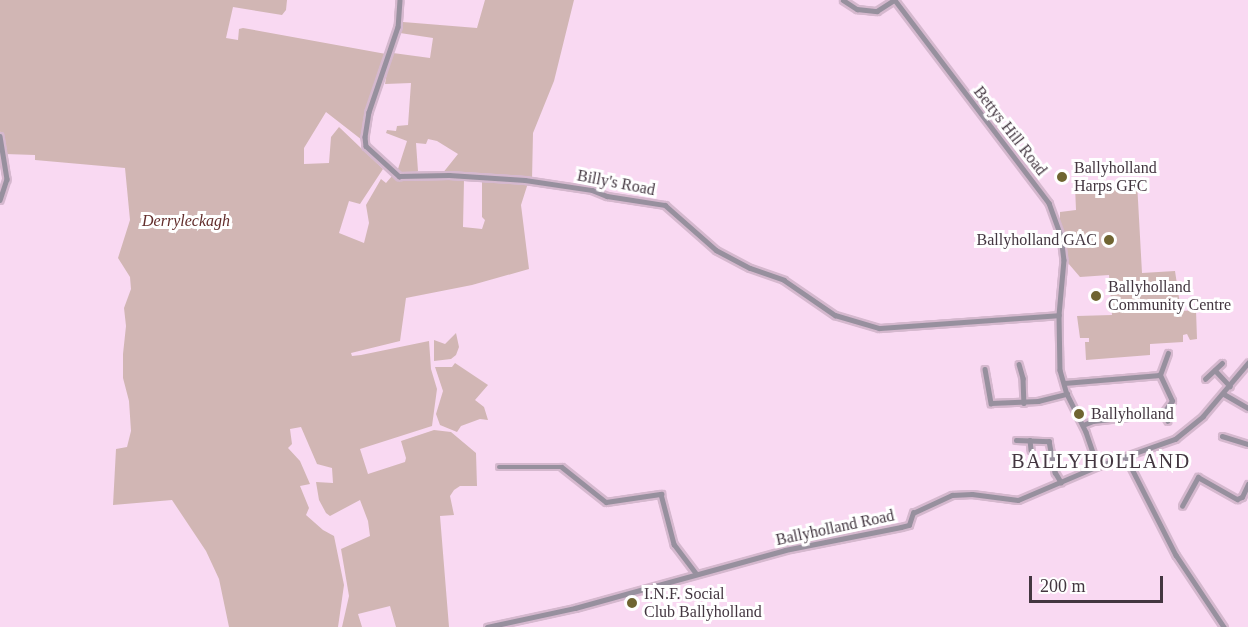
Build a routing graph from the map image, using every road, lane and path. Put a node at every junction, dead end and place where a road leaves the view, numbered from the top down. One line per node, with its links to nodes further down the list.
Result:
1 (400, 0): 6 (street, Billy's Road)
2 (843, 0): 3 (street)
3 (895, 0): 6 (street, Bettys Hill Road)
4 (0, 136): 5 (street)
5 (0, 200)
6 (1059, 315): 15 (street, Bettys Hill Road)
7 (1168, 353): 13 (street)
8 (1222, 363): 12 (street)
9 (1248, 363): 16 (street, Ballyholland Road)
10 (1019, 364): 19 (street)
11 (985, 369): 19 (street)
12 (1215, 370): 14 (street); 16 (street)
13 (1160, 375): 15 (street); 21 (street)
14 (1205, 379)
15 (1064, 382): 17 (street, Bettys Hill Road)
16 (1230, 387): 18 (street, Ballyholland Road)
17 (1067, 394): 19 (street); 23 (street, Bettys Hill Road)
18 (1224, 394): 20 (street); 29 (street, Ballyholland Road)
19 (1024, 403)
20 (1248, 408)
21 (1163, 413): 22 (street); 23 (street)
22 (1168, 421)
23 (1083, 425): 30 (street, Bettys Hill Road)
24 (1222, 436): 27 (street)
25 (1016, 440): 26 (street)
26 (1030, 440): 28 (street); 32 (street)
27 (1248, 444)
28 (1031, 450)
29 (1126, 457): 30 (street, Ballyholland Road); 37 (street)
30 (1098, 466): 32 (street, Ballyholland Road)
31 (499, 467): 35 (street)
32 (1061, 482): 35 (street, Ballyholland Road)
33 (1248, 484): 34 (street)
34 (1182, 506)
35 (696, 573): 36 (street, Ballyholland Road)
36 (487, 627)
37 (1224, 627)

